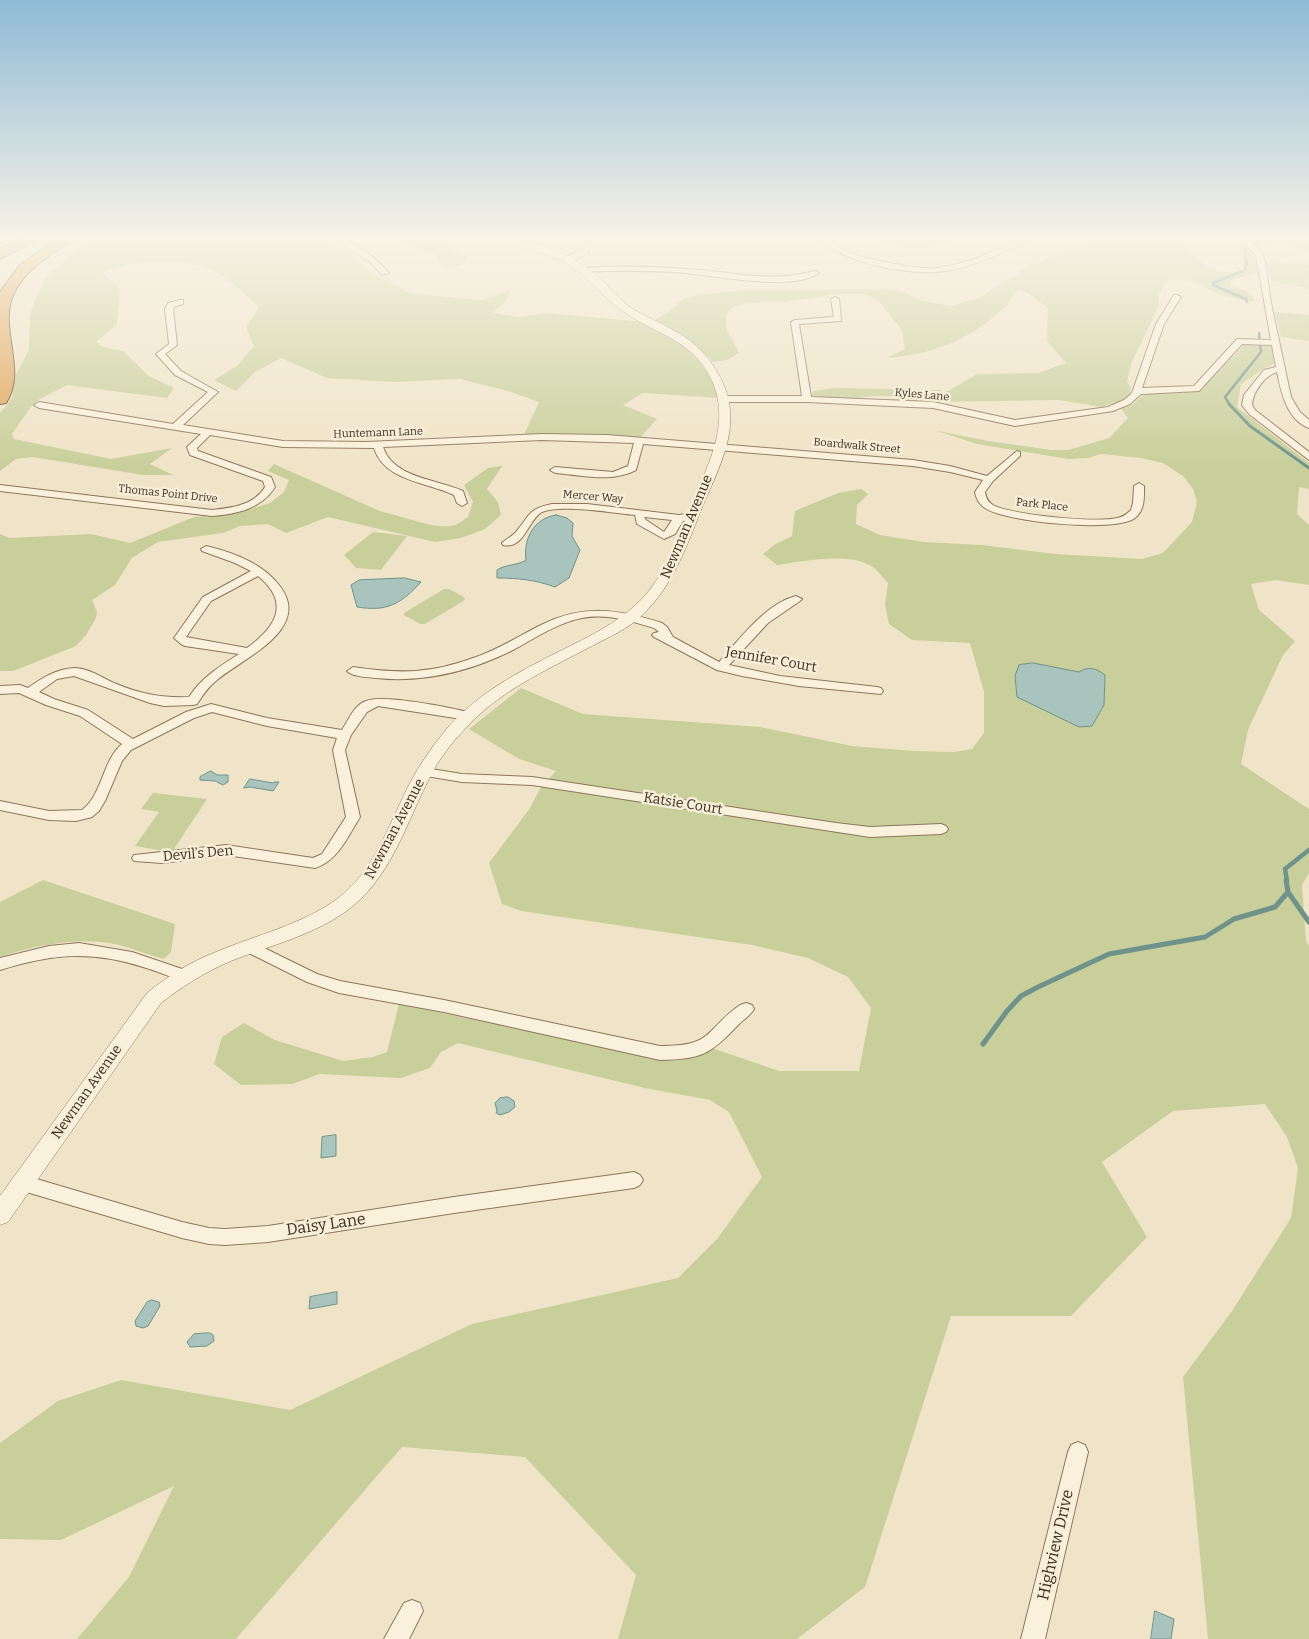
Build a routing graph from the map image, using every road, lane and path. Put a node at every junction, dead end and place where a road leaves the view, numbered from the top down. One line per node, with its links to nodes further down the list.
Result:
1 (1, 314): 10 (highway)
2 (170, 314): 15 (street)
3 (637, 314): 11 (street, Newman Avenue)
4 (837, 314): 12 (street)
5 (1166, 314): 9 (street)
6 (1268, 314): 7 (street)
7 (1272, 343): 8 (street); 9 (street)
8 (1281, 368): 14 (street); 21 (street)
9 (1137, 391): 12 (street, Kyles Lane)
10 (0, 399)
11 (724, 399): 12 (street, Kyles Lane); 19 (street, Newman Avenue)
12 (807, 399)
13 (39, 405): 15 (street, Huntemann Lane)
14 (1309, 425)
15 (175, 427): 16 (street, Huntemann Lane)
16 (208, 432): 18 (street, Huntemann Lane); 25 (street, Thomas Point Drive)
17 (639, 441): 18 (street, Huntemann Lane); 19 (street, Huntemann Lane); 22 (street)
18 (378, 445): 26 (street)
19 (720, 448): 23 (street, Boardwalk Street); 28 (street, Newman Avenue)
20 (1017, 454): 23 (street)
21 (1309, 457)
22 (555, 470)
23 (989, 479): 24 (street, Park Place)
24 (1139, 486)
25 (0, 488)
26 (462, 503)
27 (642, 514): 28 (street, Mercer Way); 28 (street); 29 (street, Mercer Way)
28 (686, 517): 33 (street, Newman Avenue)
29 (507, 543)
30 (206, 548): 31 (street)
31 (258, 572): 34 (street); 34 (street)
32 (796, 599): 35 (street)
33 (637, 620): 35 (street, Jennifer Court); 36 (street); 41 (street, Newman Avenue)
34 (250, 652): 40 (street)
35 (721, 667): 38 (street, Jennifer Court)
36 (353, 671)
37 (0, 690): 39 (street)
38 (877, 691)
39 (30, 692): 40 (street); 43 (street)
40 (196, 706): 42 (street); 43 (street)
41 (468, 716): 42 (street); 44 (street, Newman Avenue)
42 (344, 734): 47 (street, Devil’s Den)
43 (132, 744): 45 (street)
44 (426, 772): 46 (street, Katsie Court); 48 (street, Newman Avenue)
45 (0, 805)
46 (941, 829)
47 (139, 858)
48 (250, 947): 50 (street, Newman Avenue); 51 (street)
49 (0, 964): 50 (street)
50 (183, 975): 53 (street, Newman Avenue)
51 (746, 1009)
52 (634, 1180): 53 (street, Daisy Lane)
53 (24, 1183): 54 (street, Newman Avenue)
54 (0, 1215)
55 (1078, 1452): 58 (street, Highview Drive)
56 (412, 1611): 57 (street)
57 (396, 1639)
58 (1033, 1639)

